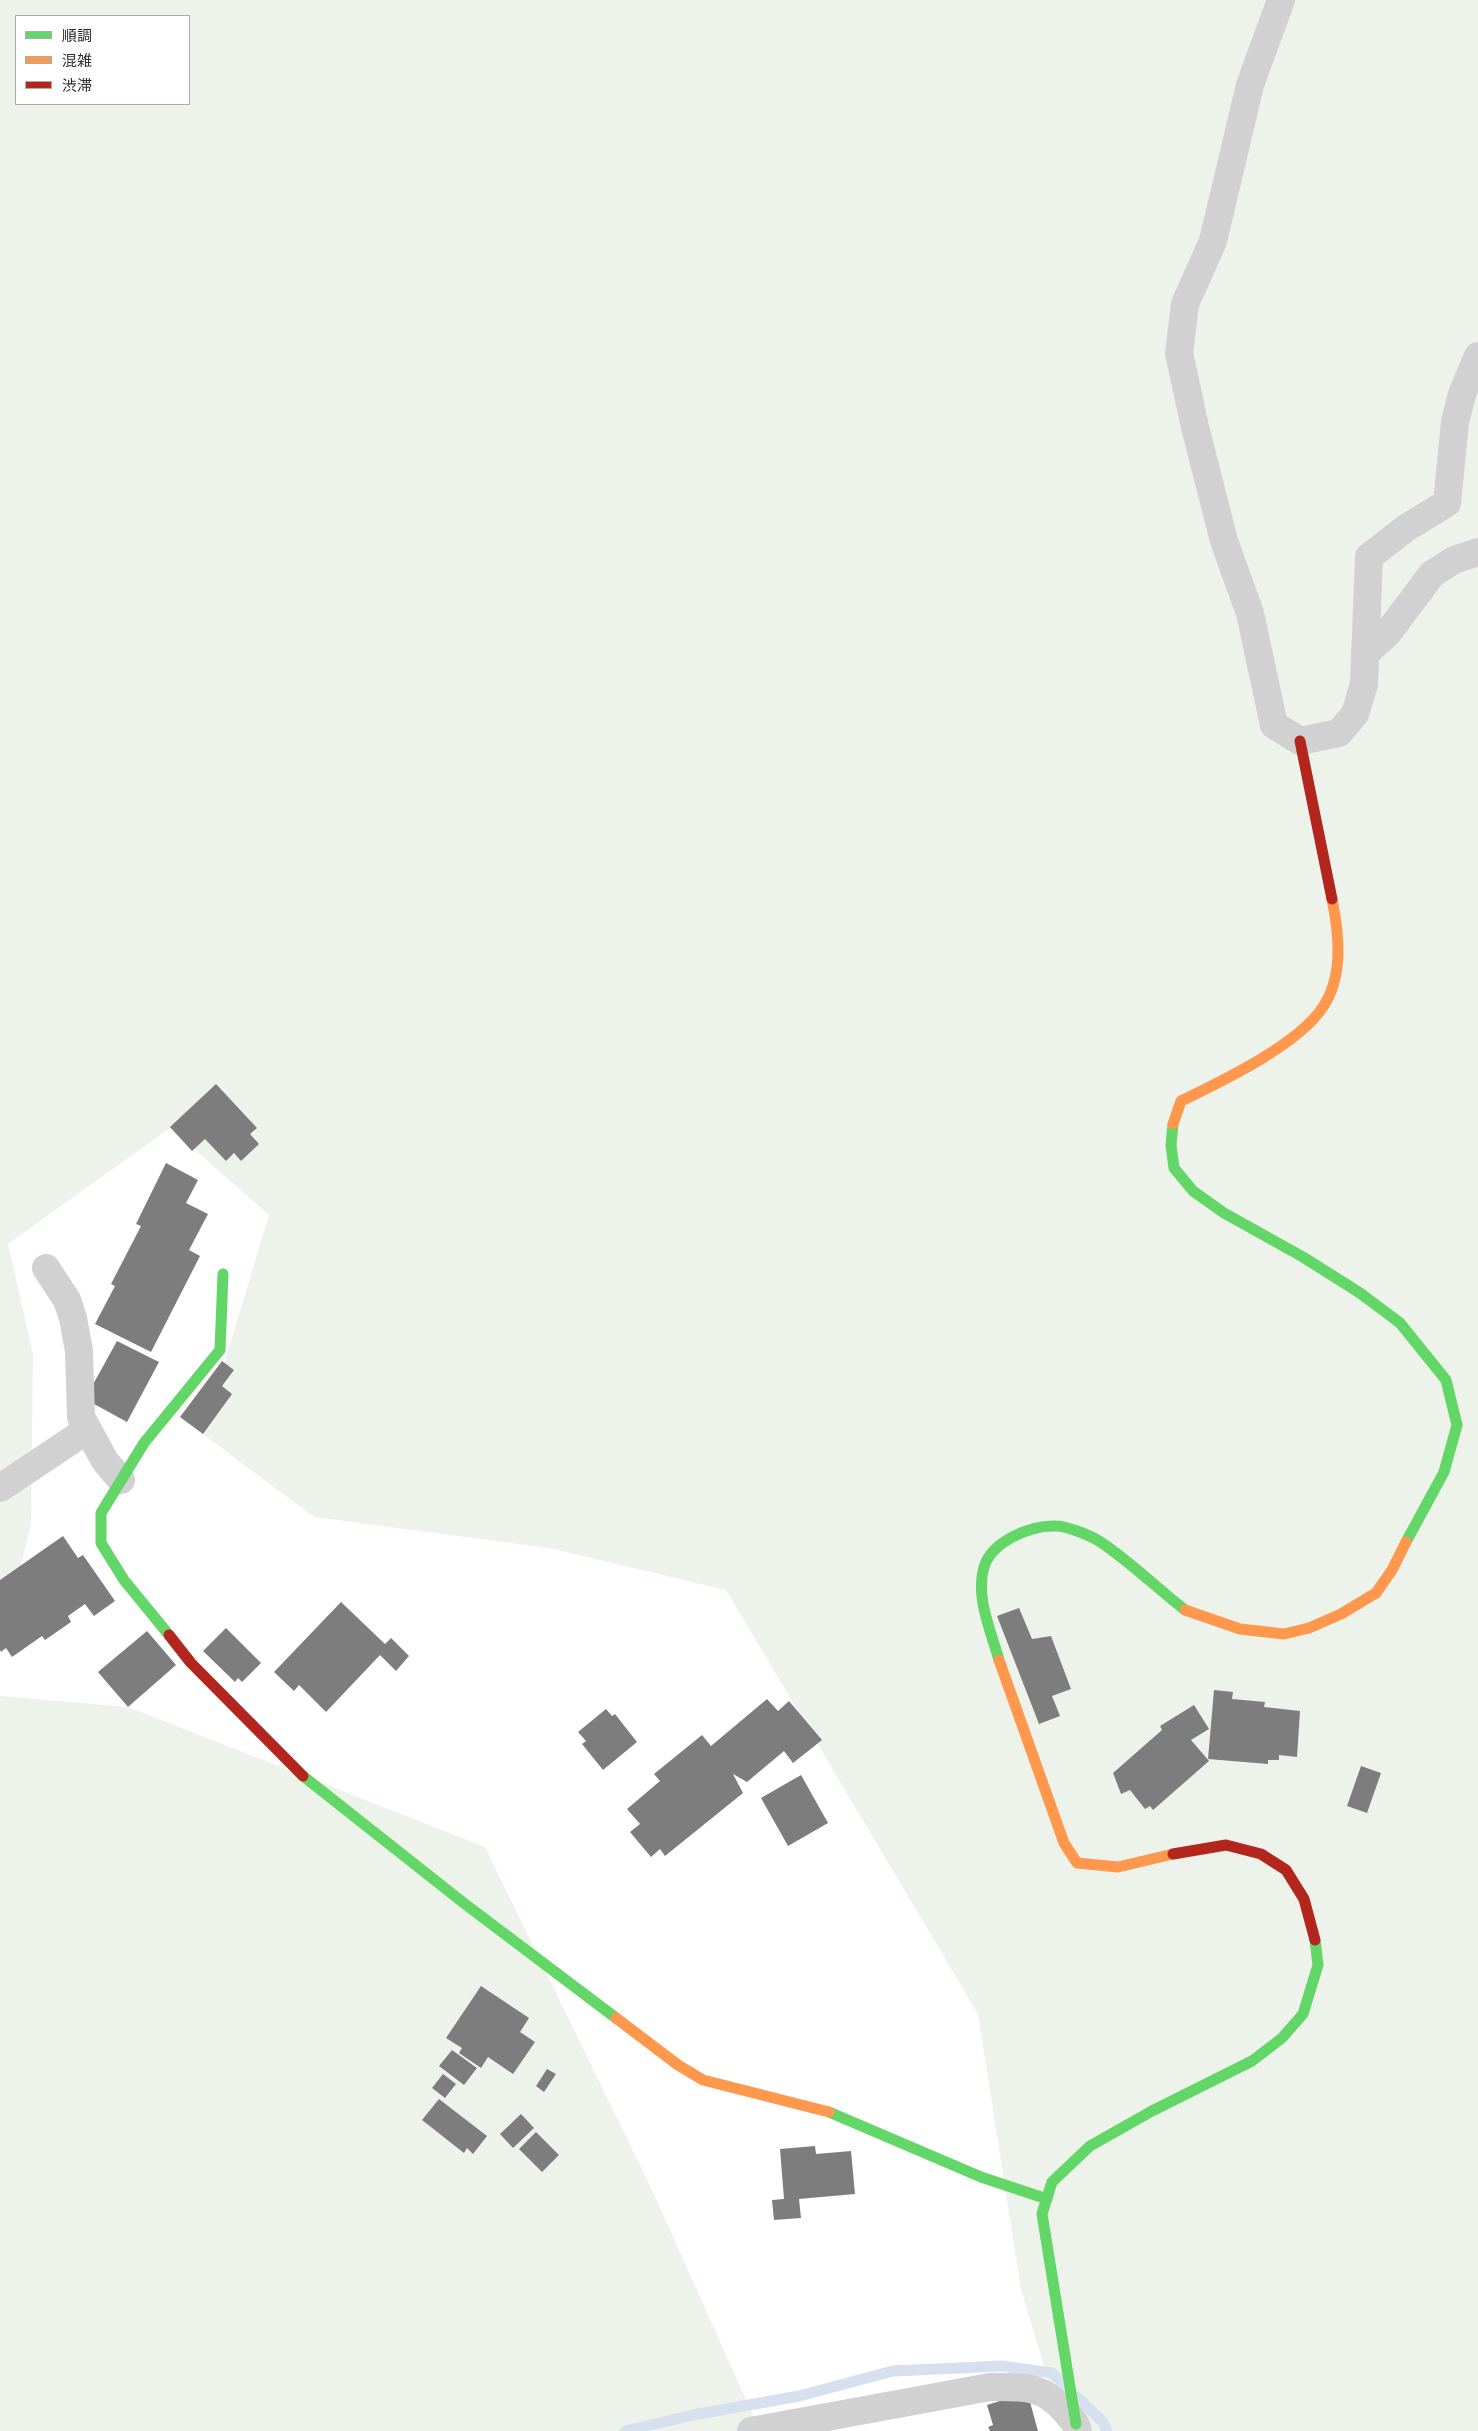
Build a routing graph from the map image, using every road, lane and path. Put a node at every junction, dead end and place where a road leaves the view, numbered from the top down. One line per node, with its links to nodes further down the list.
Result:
1 (1281, 0): 5 (street)
2 (1478, 356): 4 (street)
3 (1478, 552): 4 (street)
4 (1365, 654): 5 (street)
5 (1300, 741): 11 (street)
6 (46, 1268): 8 (street)
7 (223, 1274): 9 (street)
8 (87, 1430): 9 (street); 10 (street)
9 (121, 1480): 11 (street)
10 (0, 1488)
11 (1047, 2199): 12 (street)
12 (1077, 2427): 13 (street)
13 (750, 2431)

